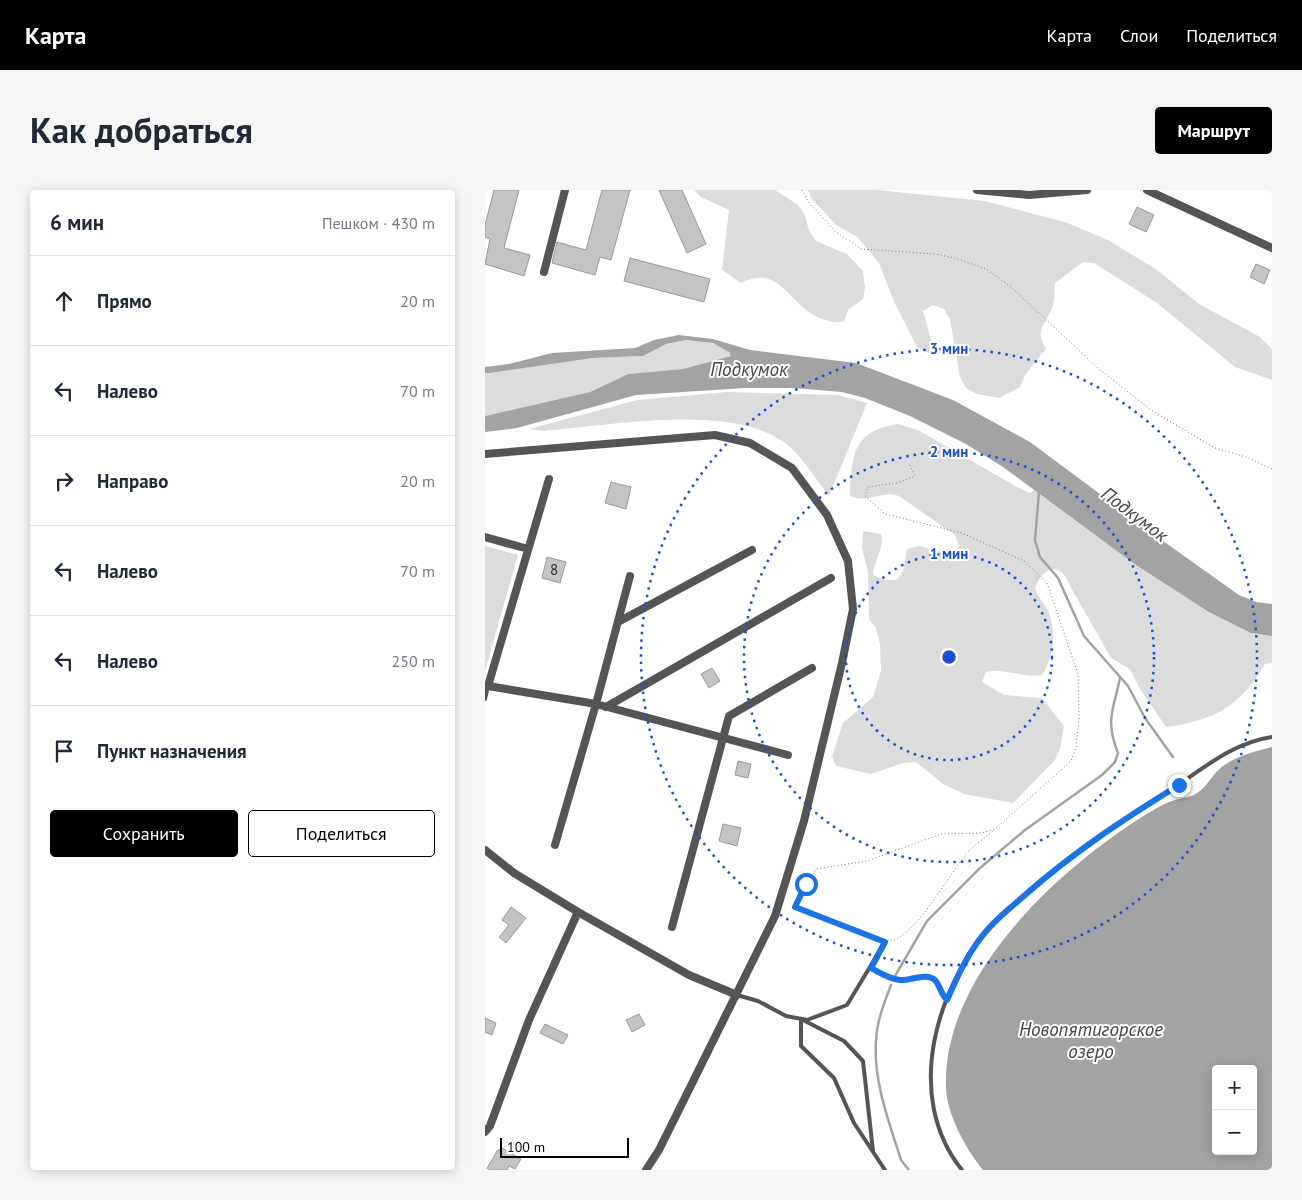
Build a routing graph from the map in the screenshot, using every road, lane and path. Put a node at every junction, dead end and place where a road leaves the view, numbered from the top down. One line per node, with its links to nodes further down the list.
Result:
1 (565, 190): 7 (street)
2 (802, 190): 10 (path)
3 (977, 190): 4 (street)
4 (1087, 190)
5 (1147, 190): 6 (street)
6 (1272, 248)
7 (544, 272)
8 (485, 454): 34 (street)
9 (909, 463): 26 (path)
10 (1272, 468)
11 (549, 479): 13 (street)
12 (485, 538): 13 (street)
13 (529, 548): 19 (street)
14 (752, 550): 17 (street)
15 (630, 576): 17 (street)
16 (831, 578): 22 (street)
17 (618, 622): 21 (street)
18 (812, 668): 24 (street)
19 (487, 687): 20 (lane); 21 (street)
20 (485, 699)
21 (596, 704): 22 (street); 27 (street)
22 (606, 707): 24 (street)
23 (1272, 737): 35 (lane)
24 (723, 738): 25 (street); 31 (street)
25 (788, 755)
26 (995, 829): 29 (path); 32 (path)
27 (555, 844)
28 (485, 850): 30 (street)
29 (795, 907): 32 (lane)
30 (578, 912): 34 (street); 38 (street)
31 (672, 927)
32 (885, 942): 33 (lane)
33 (871, 968): 35 (path); 36 (lane)
34 (737, 995): 36 (lane); 41 (street)
35 (947, 1000): 43 (lane)
36 (801, 1019): 40 (lane); 40 (lane)
37 (485, 1112): 38 (street)
38 (493, 1118): 39 (street)
39 (485, 1132)
40 (873, 1151): 42 (lane)
41 (646, 1170)
42 (885, 1170)
43 (962, 1170)

